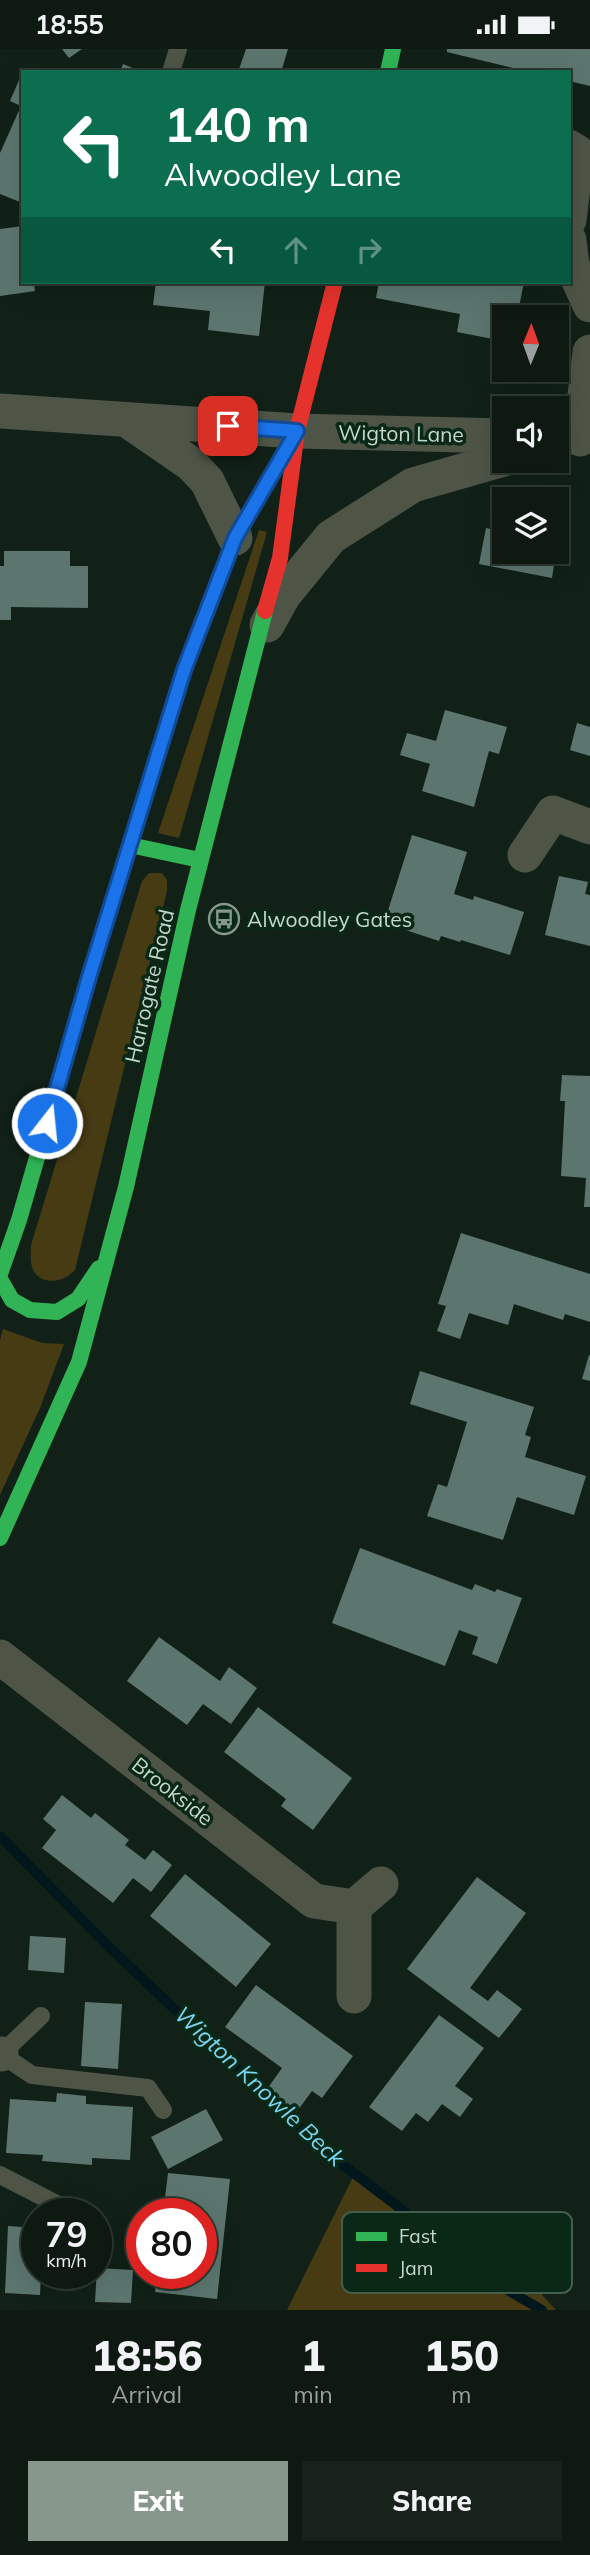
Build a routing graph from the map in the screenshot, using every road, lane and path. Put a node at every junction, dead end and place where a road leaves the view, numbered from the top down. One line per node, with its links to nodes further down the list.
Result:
1 (178, 49): 3 (lane)
2 (393, 49): 4 (highway)
3 (172, 70)
4 (388, 70)
5 (571, 148): 6 (street)
6 (571, 202)
7 (571, 257): 9 (street)
8 (334, 284): 13 (highway, Harrogate Road)
9 (590, 305)
10 (590, 352): 15 (street)
11 (0, 411): 12 (street, Wigton Lane)
12 (125, 419): 13 (street, Wigton Lane); 17 (street)
13 (297, 431): 14 (street, Wigton Lane); 17 (highway, Harrogate Road); 18 (highway, Harrogate Road)
14 (492, 436)
15 (571, 441)
16 (492, 462): 18 (street, Wigton Lane)
17 (235, 538): 20 (highway, Harrogate Road)
18 (256, 644): 22 (highway, Harrogate Road)
19 (590, 827): 21 (street)
20 (130, 845): 22 (highway); 24 (highway, Harrogate Road)
21 (526, 855)
22 (200, 860): 23 (highway, Harrogate Road)
23 (108, 1255): 24 (highway); 25 (highway, Harrogate Road)
24 (0, 1276)
25 (0, 1538)
26 (0, 1657): 28 (street, Brookside)
27 (381, 1884): 28 (street)
28 (354, 1907): 29 (street)
29 (354, 1996)
30 (41, 2017): 31 (lane)
31 (1, 2054): 32 (lane)
32 (163, 2110)
33 (0, 2175): 34 (lane)
34 (45, 2198)

